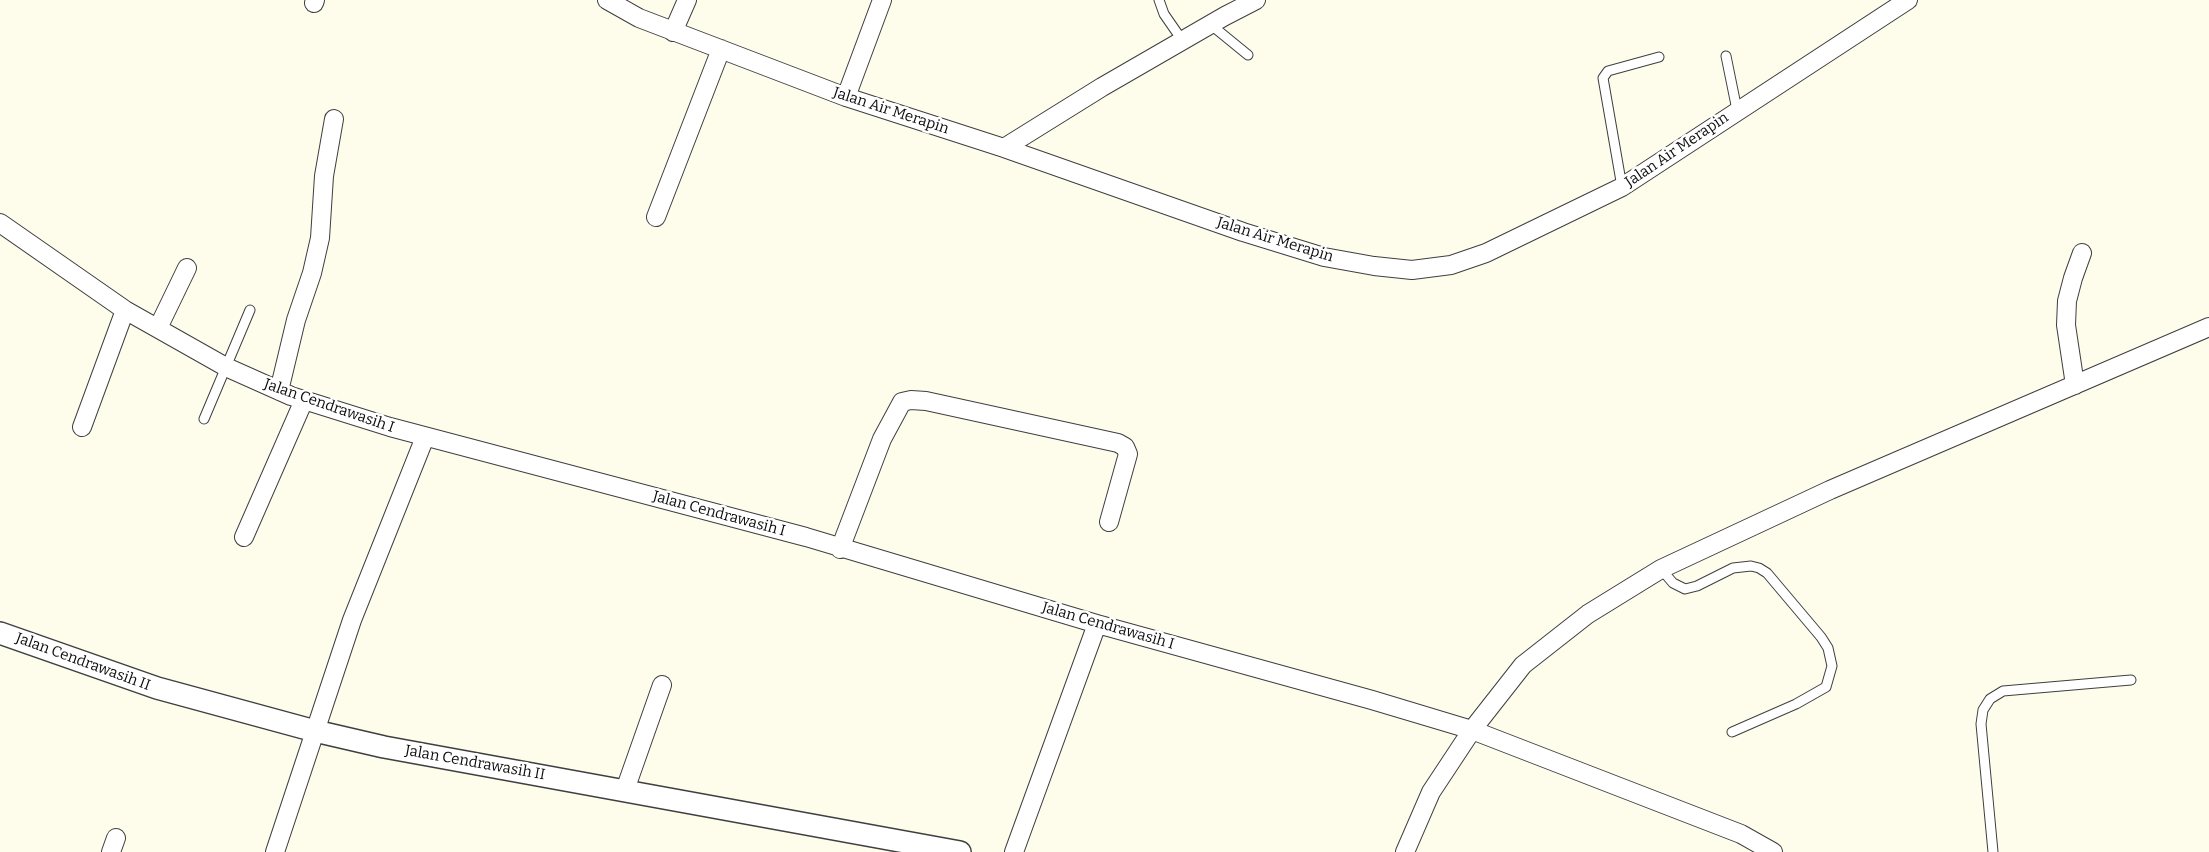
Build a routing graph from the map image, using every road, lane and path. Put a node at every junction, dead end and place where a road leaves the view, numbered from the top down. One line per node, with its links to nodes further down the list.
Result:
1 (607, 0): 8 (street, Jalan Air Merapin)
2 (687, 0): 8 (street)
3 (882, 0): 14 (street)
4 (1159, 0): 9 (lane)
5 (1256, 0): 7 (street)
6 (1908, 0): 15 (street, Jalan Air Merapin)
7 (1210, 24): 9 (street); 11 (lane)
8 (672, 32): 10 (street, Jalan Air Merapin)
9 (1182, 40): 17 (street)
10 (721, 49): 14 (street, Jalan Air Merapin); 19 (street)
11 (1248, 55)
12 (1726, 56): 15 (lane)
13 (1659, 57): 18 (lane)
14 (846, 97): 17 (street, Jalan Air Merapin)
15 (1737, 110): 18 (street, Jalan Air Merapin)
16 (334, 119): 29 (street)
17 (1004, 148): 18 (street, Jalan Air Merapin)
18 (1622, 187)
19 (656, 217)
20 (0, 223): 23 (street, Jalan Cendrawasih I)
21 (2082, 253): 28 (street)
22 (187, 268): 26 (street)
23 (125, 310): 26 (street, Jalan Cendrawasih I); 32 (street)
24 (250, 310): 27 (lane)
25 (2209, 327): 28 (street)
26 (158, 328): 27 (street, Jalan Cendrawasih I)
27 (226, 367): 29 (street, Jalan Cendrawasih I); 31 (lane)
28 (2075, 385): 37 (street)
29 (279, 390): 30 (street, Jalan Cendrawasih I)
30 (304, 400): 33 (street, Jalan Cendrawasih I); 35 (street)
31 (204, 419)
32 (82, 427)
33 (425, 437): 36 (street, Jalan Cendrawasih I); 43 (street)
34 (1109, 522): 36 (street)
35 (244, 537)
36 (840, 549): 38 (street, Jalan Cendrawasih I)
37 (1661, 569): 42 (street); 44 (lane)
38 (1097, 624): 42 (street, Jalan Cendrawasih I); 48 (street)
39 (0, 633): 43 (street, Jalan Cendrawasih II)
40 (2131, 680): 51 (lane)
41 (662, 685): 45 (street)
42 (1472, 730): 49 (street); 50 (street, Jalan Cendrawasih I)
43 (315, 731): 45 (street, Jalan Cendrawasih II); 46 (street)
44 (1732, 732)
45 (625, 790): 47 (street, Jalan Cendrawasih II)
46 (275, 852)
47 (960, 852)
48 (1014, 852)
49 (1405, 852)
50 (1773, 852)
51 (1994, 852)

